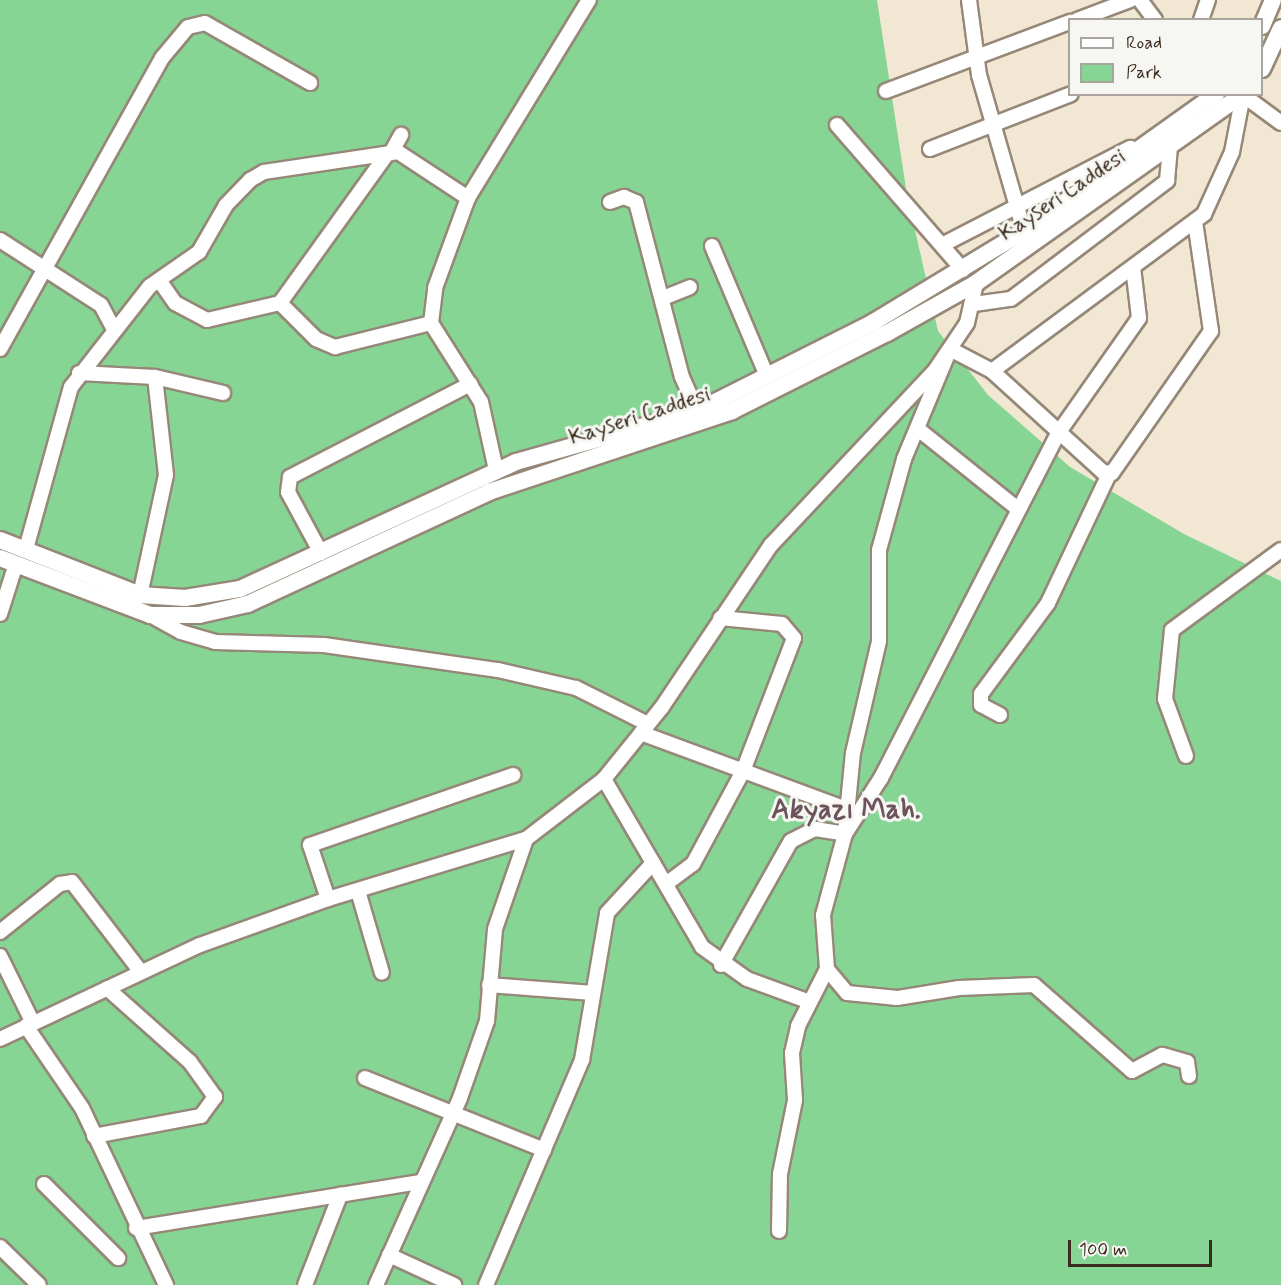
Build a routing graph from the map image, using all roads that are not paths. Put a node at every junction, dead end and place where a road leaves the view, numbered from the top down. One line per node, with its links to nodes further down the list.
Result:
1 (589, 0): 30 (street)
2 (969, 0): 13 (street)
3 (1130, 0): 7 (street)
4 (1140, 0): 8 (street)
5 (1208, 0): 9 (street)
6 (1273, 0): 11 (main road)
7 (1082, 18)
8 (1154, 18)
9 (1202, 18)
10 (1068, 23): 13 (street)
11 (1263, 24)
12 (1281, 28): 14 (main road)
13 (976, 56): 16 (street); 25 (street)
14 (1263, 67)
15 (310, 83): 39 (street)
16 (886, 91)
17 (1068, 95): 25 (street)
18 (1214, 96): 22 (main road, Kayseri Caddesi)
19 (1242, 96): 28 (main road, Kayseri Caddesi)
20 (1243, 96): 33 (street)
21 (1244, 96): 23 (street)
22 (1183, 122): 32 (street); 34 (main road, Kayseri Caddesi)
23 (1281, 123)
24 (837, 125): 36 (street)
25 (991, 126): 27 (street); 32 (street)
26 (401, 135): 29 (street)
27 (930, 149)
28 (1170, 149): 42 (main road, Kayseri Caddesi); 46 (street)
29 (389, 154): 30 (street); 41 (street); 45 (street)
30 (468, 198): 47 (street)
31 (610, 202): 44 (street)
32 (1014, 206): 34 (street); 36 (street)
33 (1195, 221): 38 (street); 61 (street)
34 (1024, 231): 40 (main road, Kayseri Caddesi)
35 (0, 240): 39 (street)
36 (942, 245): 40 (street)
37 (712, 246): 53 (street)
38 (1132, 267): 51 (street); 59 (street)
39 (48, 268): 48 (street); 49 (street)
40 (963, 270): 53 (main road, Kayseri Caddesi)
41 (159, 280): 45 (street); 48 (street)
42 (976, 283): 46 (street); 71 (main road, Kayseri Caddesi)
43 (690, 287): 44 (street)
44 (663, 298): 57 (street)
45 (280, 303): 47 (street)
46 (974, 304): 50 (street)
47 (431, 323): 55 (street)
48 (112, 328): 52 (street)
49 (0, 349)
50 (950, 349): 51 (street); 58 (street); 72 (street)
51 (992, 371): 59 (street)
52 (79, 373): 54 (street); 64 (street)
53 (766, 376): 57 (main road, Kayseri Caddesi)
54 (155, 377): 56 (street); 69 (street)
55 (470, 384): 60 (street); 66 (street)
56 (223, 393)
57 (697, 411): 60 (main road, Kayseri Caddesi)
58 (918, 429): 62 (street); 79 (street)
59 (1059, 432): 61 (street); 62 (street)
60 (496, 470): 66 (main road, Kayseri Caddesi)
61 (1109, 474): 73 (street)
62 (1018, 509): 80 (street)
63 (0, 540): 64 (main road, Kayseri Caddesi)
64 (26, 549): 69 (main road, Kayseri Caddesi)
65 (1281, 550): 75 (street)
66 (321, 553): 69 (main road, Kayseri Caddesi)
67 (0, 558): 68 (main road, Kayseri Caddesi)
68 (16, 564): 70 (street); 71 (main road, Kayseri Caddesi)
69 (140, 595)
70 (0, 614)
71 (150, 615): 74 (street)
72 (720, 618): 74 (street); 76 (street)
73 (1000, 715)
74 (644, 729): 76 (street); 78 (street)
75 (1186, 756)
76 (743, 771): 79 (street); 83 (street)
77 (513, 775): 85 (street)
78 (604, 779): 81 (street); 82 (street)
79 (847, 809): 80 (street)
80 (844, 834): 88 (street); 89 (street)
81 (526, 839): 84 (street); 92 (street)
82 (653, 862): 83 (street); 94 (street)
83 (666, 884): 88 (street)
84 (358, 891): 85 (street); 91 (street)
85 (328, 899): 90 (street)
86 (0, 932): 90 (street)
87 (0, 956): 96 (street)
88 (720, 965): 95 (street)
89 (827, 969): 95 (street); 98 (street)
90 (141, 972): 93 (street)
91 (382, 973)
92 (489, 985): 94 (street); 100 (street)
93 (107, 988): 96 (street); 101 (street)
94 (593, 993): 102 (street)
95 (810, 1002): 107 (street)
96 (30, 1025): 97 (street); 101 (street)
97 (0, 1039)
98 (1189, 1076)
99 (365, 1078): 100 (street)
100 (453, 1115): 102 (street); 103 (street)
101 (94, 1136): 106 (street)
102 (544, 1150): 116 (street)
103 (421, 1182): 105 (street); 109 (street)
104 (44, 1184): 110 (street)
105 (340, 1195): 106 (street); 113 (street)
106 (136, 1228): 112 (street)
107 (779, 1231)
108 (0, 1247): 111 (street)
109 (389, 1255): 114 (street); 115 (street)
110 (118, 1258)
111 (39, 1285)
112 (166, 1285)
113 (305, 1285)
114 (376, 1285)
115 (454, 1285)
116 (486, 1285)

